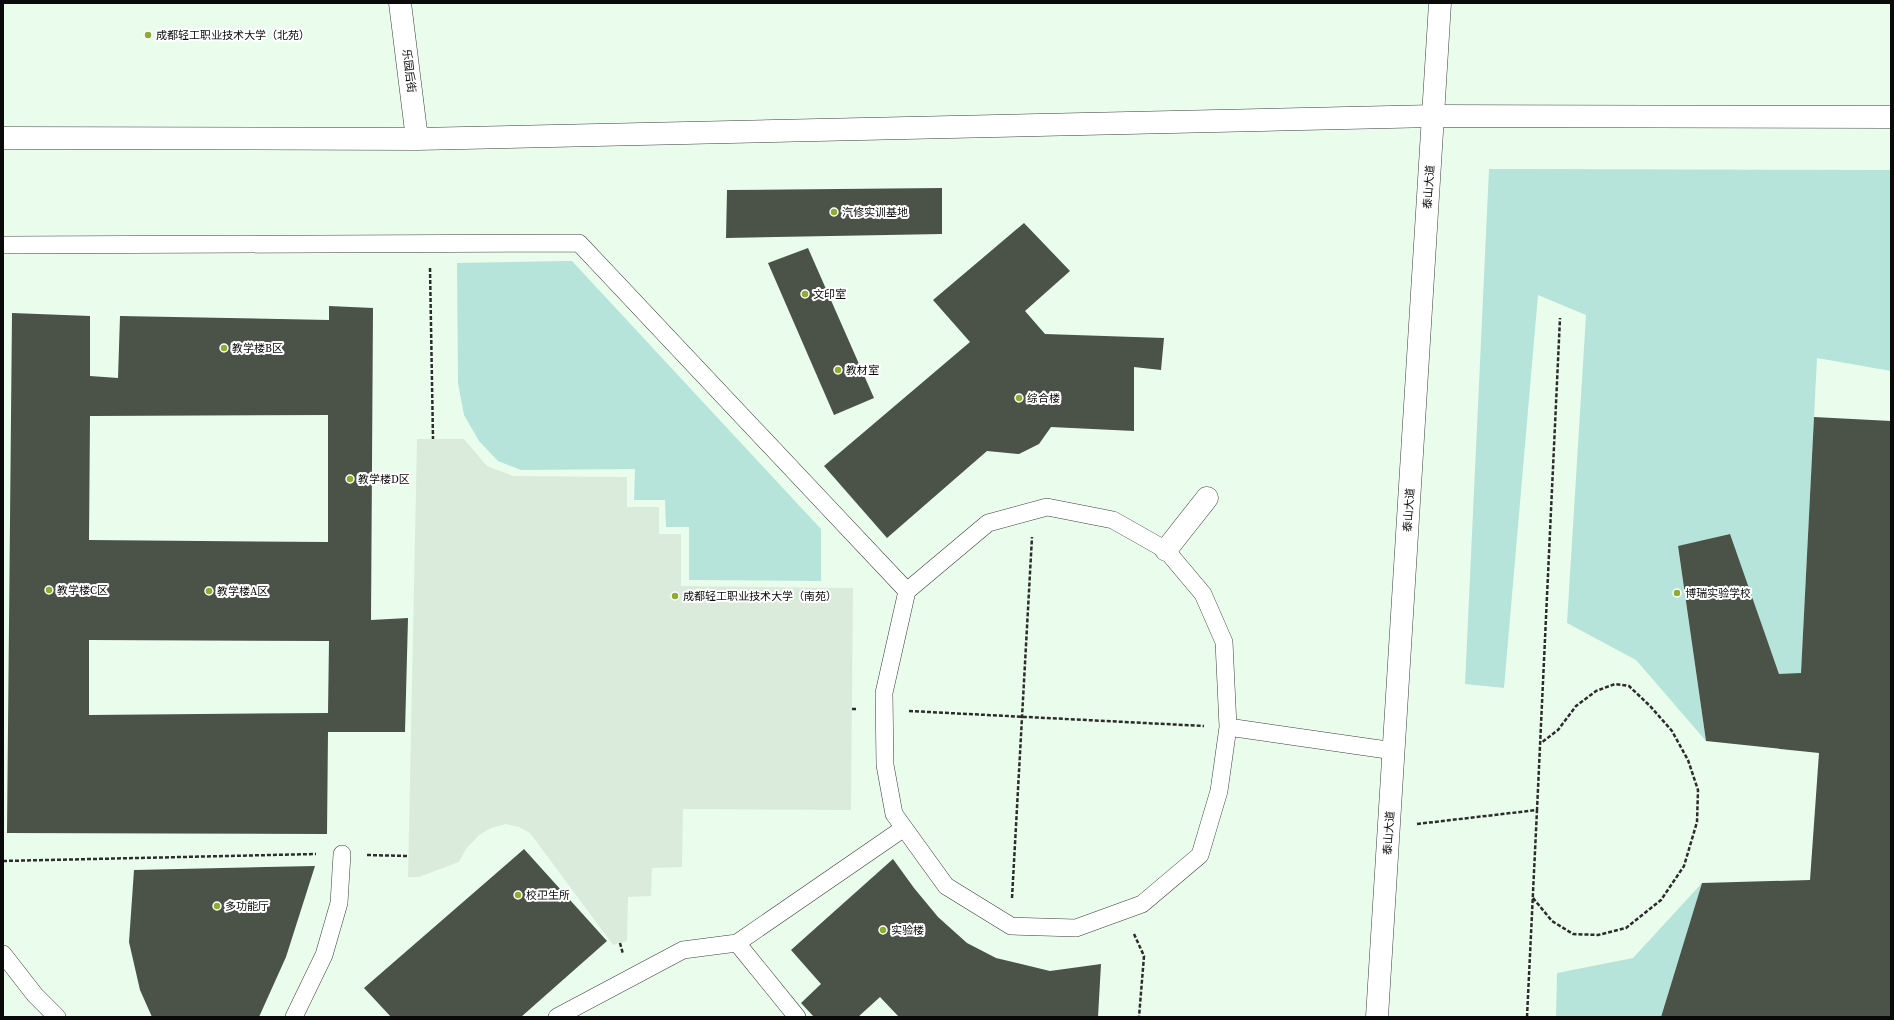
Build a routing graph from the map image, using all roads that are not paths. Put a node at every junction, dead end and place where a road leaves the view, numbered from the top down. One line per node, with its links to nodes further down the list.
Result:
1 (400, 3): 6 (street, 乐园后街)
2 (1440, 3): 3 (street, 泰山大道)
3 (1434, 116): 4 (street); 6 (street); 12 (street, 泰山大道)
4 (1891, 117)
5 (3, 138): 6 (street)
6 (417, 139)
7 (3, 245): 10 (lane)
8 (1207, 498): 9 (street)
9 (1166, 550): 10 (lane); 11 (lane)
10 (906, 591): 13 (lane)
11 (1228, 727): 12 (lane); 13 (lane)
12 (1394, 751): 21 (street, 泰山大道)
13 (904, 828): 15 (lane)
14 (342, 854): 18 (lane)
15 (737, 943): 19 (lane); 20 (lane)
16 (3, 954): 17 (lane)
17 (57, 1017)
18 (294, 1017)
19 (556, 1017)
20 (798, 1017)
21 (1377, 1017)

